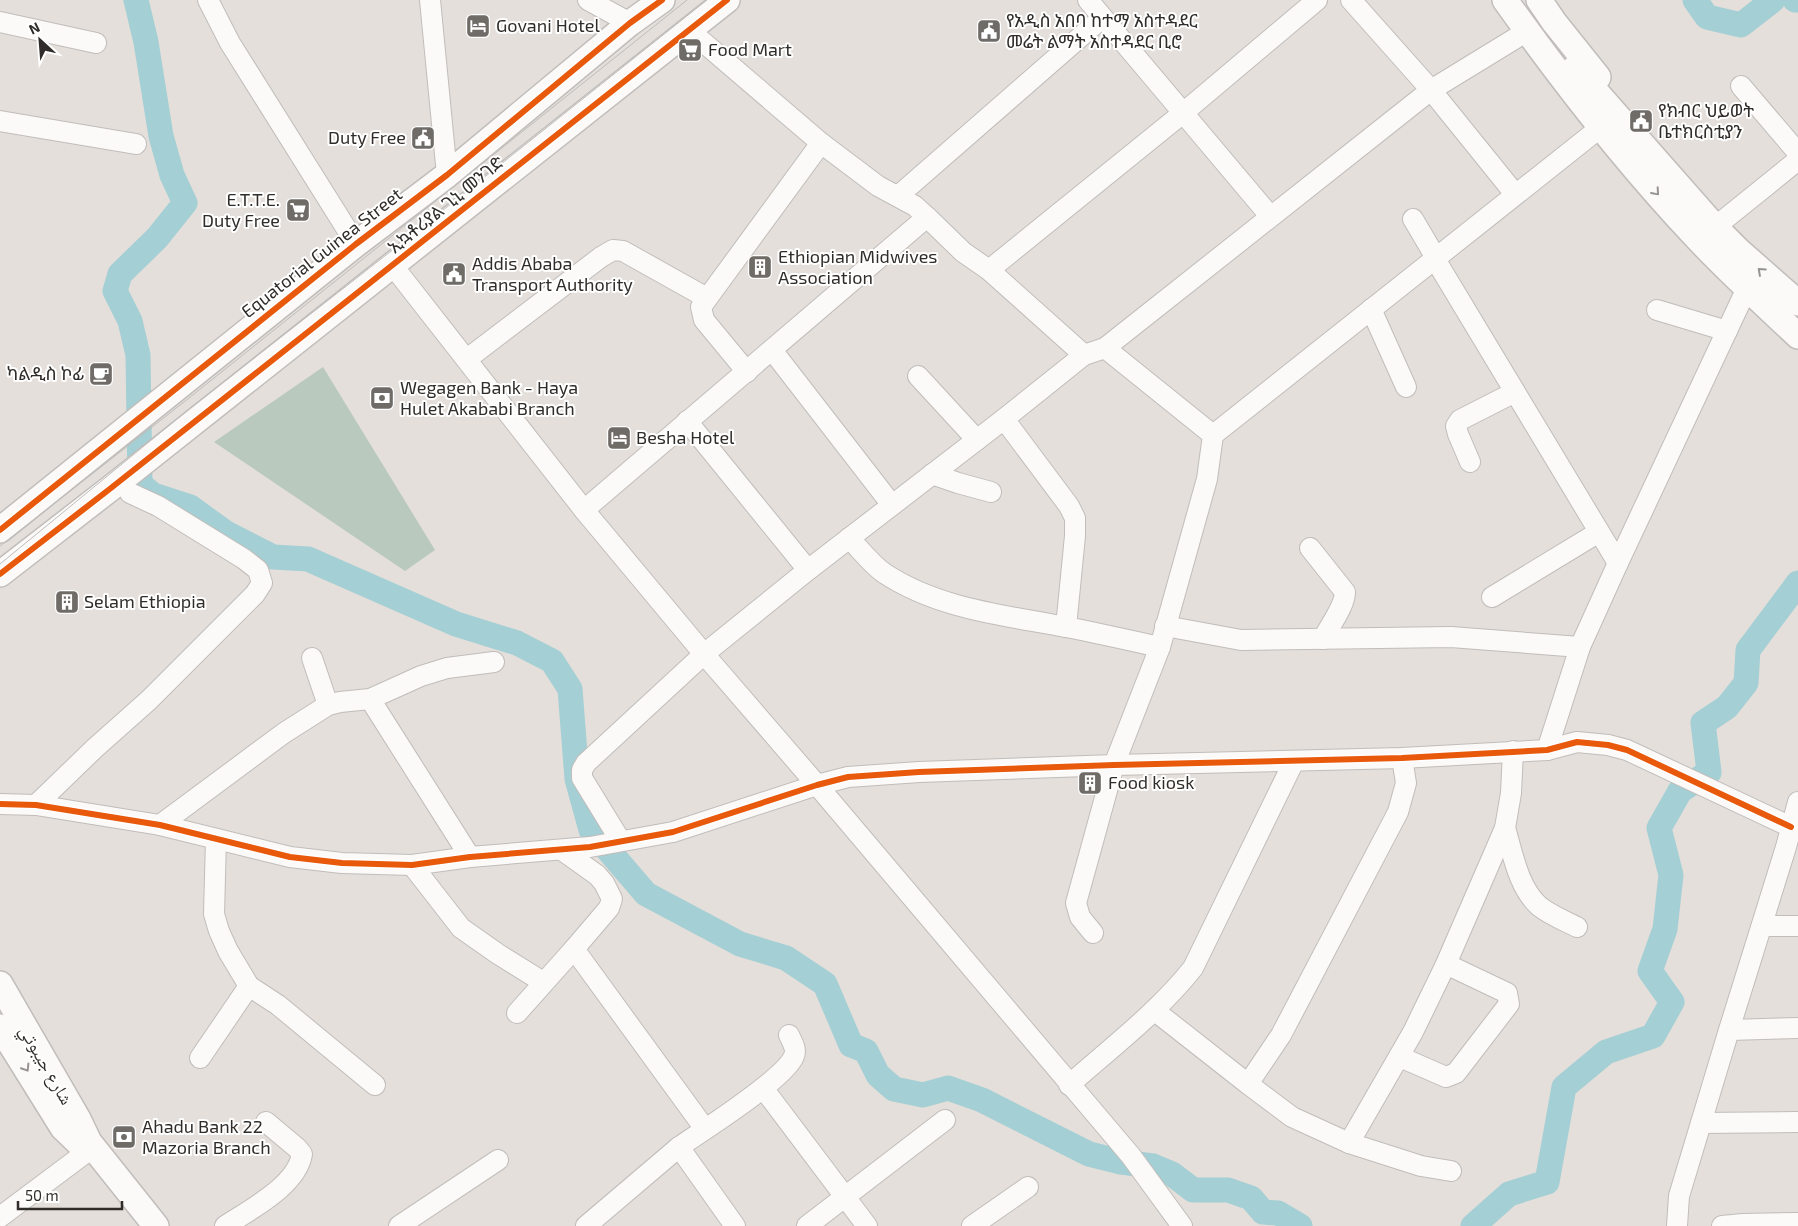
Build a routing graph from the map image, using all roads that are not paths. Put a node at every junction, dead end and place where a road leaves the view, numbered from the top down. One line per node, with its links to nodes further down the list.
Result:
1 (208, 0): 36 (street)
2 (430, 0): 29 (street)
3 (588, 0): 15 (street)
4 (662, 0): 15 (main road, Equatorial Guinea Street)
5 (727, 0): 16 (main road, ኢኳቶሪያል ጊኒ መንገድ)
6 (1088, 0): 13 (street)
7 (1317, 0): 21 (street)
8 (1351, 0): 20 (street)
9 (1490, 0): 17 (main road)
10 (1505, 0): 26 (main road)
11 (1524, 0): 26 (main road)
12 (1539, 0): 26 (main road)
13 (1102, 18): 21 (street); 31 (street)
14 (0, 22): 18 (street)
15 (630, 23): 29 (main road, Equatorial Guinea Street)
16 (689, 30): 24 (street); 38 (main road, ኢኳቶሪያል ጊኒ መንገድ)
17 (1516, 38): 20 (street); 23 (main road)
18 (96, 43)
19 (1741, 86): 27 (street)
20 (1431, 90): 30 (street); 32 (street)
21 (1183, 113): 32 (street); 39 (street)
22 (0, 122): 25 (street)
23 (1591, 135): 26 (main road); 30 (street)
24 (821, 142): 31 (street); 41 (street)
25 (136, 144)
26 (1631, 148): 35 (main road); 40 (main road, one-way to 40)
27 (1798, 153)
28 (1798, 160): 35 (street)
29 (447, 175): 36 (main road, Equatorial Guinea Street)
30 (1515, 194): 37 (street)
31 (898, 196): 33 (street)
32 (1270, 216): 47 (street)
33 (927, 217): 39 (street); 48 (street)
34 (1413, 219): 37 (street)
35 (1715, 227): 42 (main road, one-way to 35)
36 (356, 244): 57 (main road, Equatorial Guinea Street)
37 (1436, 258): 43 (street); 54 (street)
38 (393, 266): 50 (street); 62 (main road, ኢኳቶሪያል ጊኒ መንገድ)
39 (989, 270): 49 (street)
40 (1747, 288): 45 (street); 46 (main road)
41 (708, 298): 50 (street); 51 (street)
42 (1798, 303)
43 (1371, 309): 53 (street); 58 (street)
44 (1657, 310): 45 (street)
45 (1727, 331): 71 (street)
46 (1798, 336)
47 (1105, 348): 49 (street); 58 (street)
48 (772, 350): 51 (street); 64 (street)
49 (1084, 355): 55 (street)
50 (467, 359): 66 (street)
51 (747, 372): 56 (street)
52 (918, 376): 59 (street)
53 (1406, 387)
54 (1515, 392): 60 (street); 68 (street)
55 (1004, 419): 59 (street); 77 (street)
56 (687, 420): 66 (street); 72 (street)
57 (122, 432): 65 (main road); 67 (main road, Equatorial Guinea Street)
58 (1214, 434): 76 (street)
59 (977, 440): 61 (street)
60 (1470, 462)
61 (932, 474): 63 (street); 64 (street)
62 (131, 486): 73 (main road); 74 (main road); 94 (street)
63 (991, 492)
64 (892, 505): 69 (street)
65 (0, 508)
66 (584, 510): 81 (street)
67 (0, 530)
68 (1599, 532): 71 (street); 75 (street)
69 (849, 538): 72 (street); 77 (street)
70 (1310, 548): 78 (street)
71 (1618, 563): 80 (street)
72 (808, 570): 81 (street)
73 (0, 574)
74 (0, 594)
75 (1492, 596)
76 (1165, 626): 78 (street); 79 (street)
77 (1066, 627): 79 (street)
78 (1322, 639): 80 (street)
79 (1160, 647): 90 (street)
80 (1580, 648): 86 (street)
81 (704, 654): 91 (street); 99 (street)
82 (312, 658): 85 (street)
83 (494, 662): 84 (street)
84 (370, 699): 85 (street); 102 (street)
85 (328, 706): 95 (street)
86 (1547, 750): 87 (street); 96 (street)
87 (1513, 751): 88 (street); 97 (street)
88 (1402, 758): 89 (street); 121 (street)
89 (1294, 760): 90 (street); 113 (street)
90 (1114, 765): 91 (street); 107 (street)
91 (817, 785): 99 (street); 123 (street)
92 (1798, 802): 96 (street)
93 (0, 804): 94 (street)
94 (36, 805): 95 (street)
95 (160, 825): 98 (street)
96 (1791, 827): 100 (street)
97 (1505, 828): 106 (street); 109 (street)
98 (216, 839): 103 (street); 112 (street)
99 (606, 843): 101 (street)
100 (1792, 848): 104 (street)
101 (562, 850): 102 (street); 108 (street)
102 (470, 857): 103 (street)
103 (412, 865): 110 (street)
104 (1762, 926): 105 (street); 117 (street)
105 (1798, 926)
106 (1577, 927)
107 (1093, 934)
108 (574, 949): 110 (street); 129 (street)
109 (1446, 964): 119 (street); 119 (street)
110 (543, 982): 114 (street)
111 (0, 984): 141 (main road, شارع جيبوتي)
112 (249, 986): 120 (street); 122 (street)
113 (1155, 1011): 121 (street); 123 (street)
114 (517, 1013)
115 (0, 1027): 132 (main road, one-way to 132)
116 (1798, 1028): 117 (street)
117 (1728, 1030): 128 (street)
118 (789, 1035): 124 (street)
119 (1400, 1057): 130 (street)
120 (200, 1058)
121 (1248, 1084): 130 (street)
122 (375, 1085)
123 (1069, 1085): 149 (street)
124 (763, 1088): 129 (street); 136 (street)
125 (945, 1120): 136 (street)
126 (266, 1122): 142 (street)
127 (1798, 1122): 128 (street)
128 (1702, 1123): 150 (street)
129 (705, 1129): 131 (street)
130 (1349, 1143): 134 (street)
131 (679, 1147): 144 (street); 145 (street)
132 (88, 1151): 137 (street); 140 (main road)
133 (498, 1160): 143 (street)
134 (1451, 1171)
135 (1028, 1187): 148 (street)
136 (846, 1196): 146 (street); 147 (street)
137 (0, 1217)
138 (1798, 1223): 139 (street)
139 (1743, 1225): 151 (street)
140 (147, 1226)
141 (156, 1226)
142 (224, 1226)
143 (399, 1226)
144 (586, 1226)
145 (735, 1226)
146 (807, 1226)
147 (867, 1226)
148 (972, 1226)
149 (1182, 1226)
150 (1676, 1226)
151 (1722, 1226)

